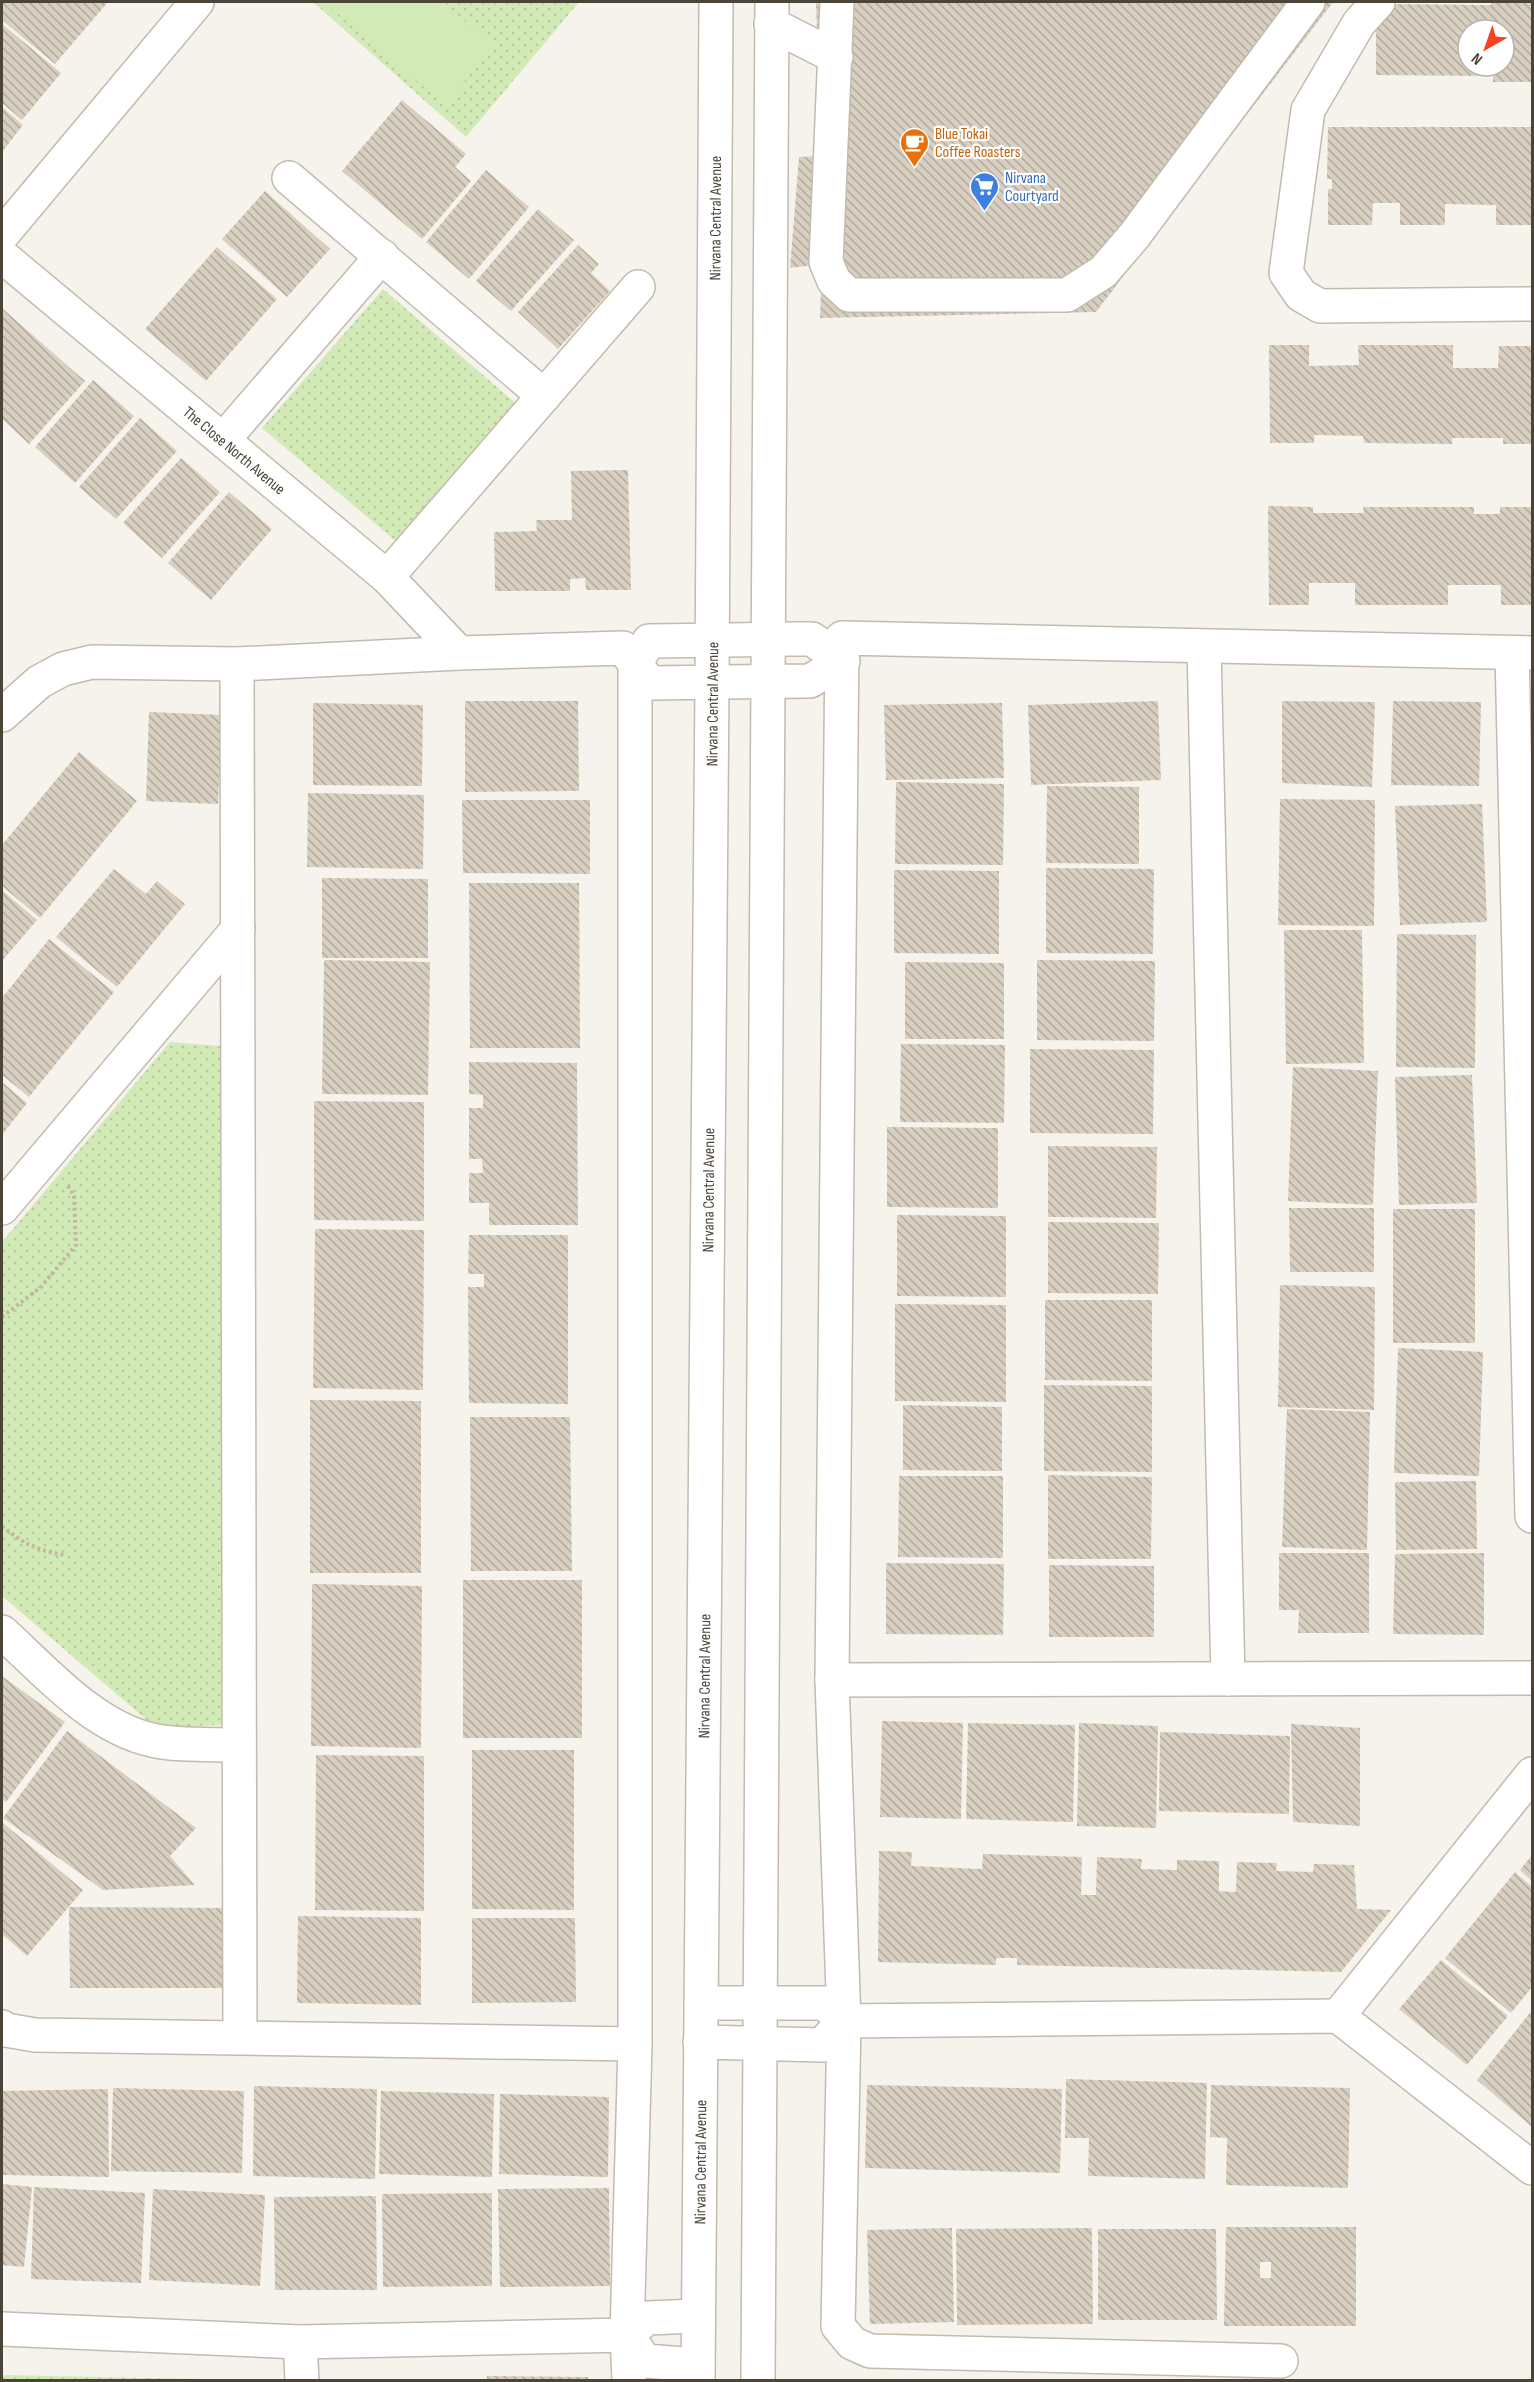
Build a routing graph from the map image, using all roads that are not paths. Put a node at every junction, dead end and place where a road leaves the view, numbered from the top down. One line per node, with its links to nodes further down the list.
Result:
1 (197, 2): 9 (street)
2 (716, 2): 18 (street, Nirvana Central Avenue)
3 (837, 2): 7 (street)
4 (1308, 2): 7 (street)
5 (1378, 2): 13 (street)
6 (771, 13): 7 (street); 17 (street)
7 (836, 57)
8 (289, 178): 11 (street)
9 (2, 235)
10 (2, 256): 15 (street, The Close North Avenue)
11 (382, 256): 14 (street); 15 (street)
12 (638, 287): 14 (street)
13 (1533, 304)
14 (544, 396): 16 (street)
15 (224, 440): 16 (street, The Close North Avenue)
16 (387, 577): 20 (street, The Close North Avenue)
17 (767, 640): 18 (street); 22 (street); 25 (street)
18 (713, 642): 24 (street); 26 (street, Nirvana Central Avenue)
19 (1204, 647): 21 (street); 22 (street); 34 (street)
20 (459, 653): 23 (street); 24 (street)
21 (1522, 653): 29 (street)
22 (843, 661): 25 (street); 35 (street)
23 (237, 664): 27 (street); 28 (street)
24 (635, 664): 26 (street); 45 (street)
25 (767, 682): 26 (street); 39 (street)
26 (712, 683): 38 (street, Nirvana Central Avenue)
27 (2, 715)
28 (238, 929): 30 (street); 36 (street)
29 (1526, 1010): 31 (street)
30 (2, 1208)
31 (1533, 1516)
32 (2, 1632): 36 (street)
33 (1533, 1678): 34 (street)
34 (1228, 1679): 35 (street)
35 (832, 1680): 41 (street)
36 (239, 1745): 43 (street)
37 (1533, 1774): 40 (street)
38 (701, 2003): 39 (street); 44 (street, Nirvana Central Avenue)
39 (760, 2004): 41 (street); 46 (street)
40 (1338, 2016): 41 (street); 47 (street)
41 (844, 2021): 46 (street); 52 (street)
42 (2, 2026): 43 (street)
43 (240, 2037): 45 (street)
44 (700, 2042): 46 (street); 48 (street, Nirvana Central Avenue)
45 (635, 2044): 50 (street)
46 (759, 2044): 56 (street)
47 (1533, 2168)
48 (698, 2316): 50 (street); 53 (street, Nirvana Central Avenue)
49 (2, 2329): 51 (street)
50 (627, 2335): 51 (street); 53 (street); 55 (street)
51 (300, 2342): 54 (street)
52 (1281, 2361)
53 (698, 2373)
54 (302, 2380)
55 (630, 2380)
56 (758, 2380)

